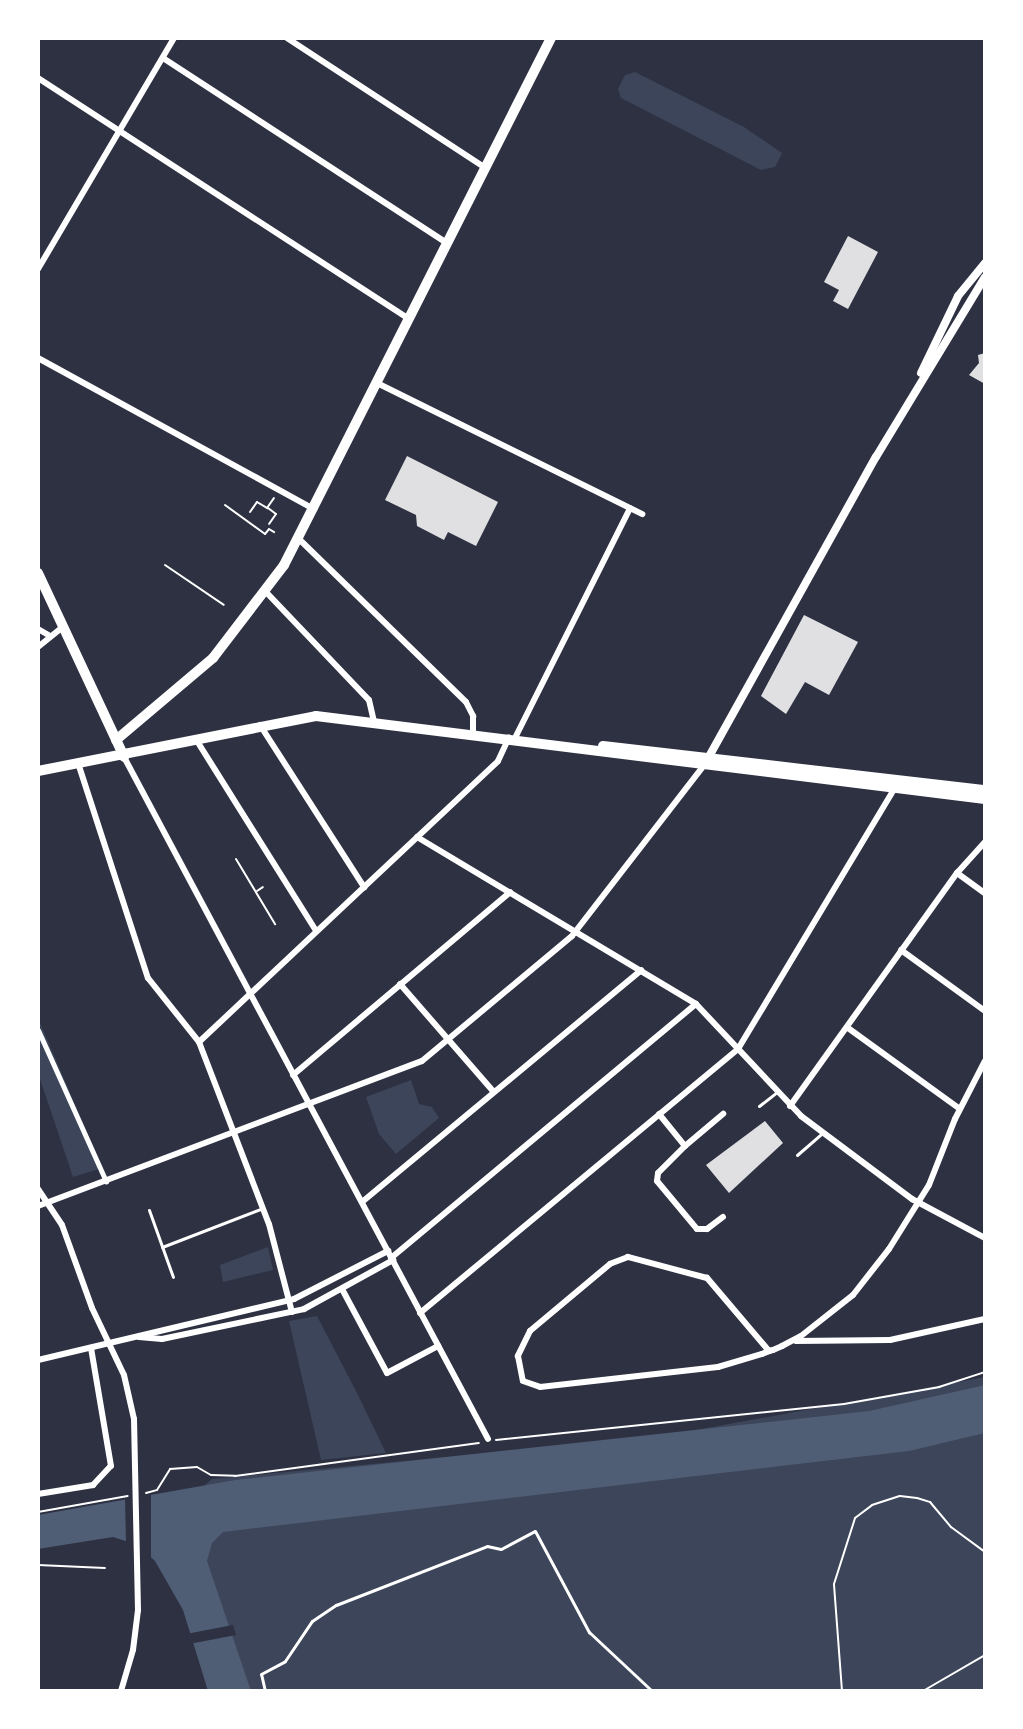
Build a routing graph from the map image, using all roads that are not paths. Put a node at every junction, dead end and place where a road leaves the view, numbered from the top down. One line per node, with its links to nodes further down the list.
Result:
1 (174, 38): 4 (street)
2 (287, 38): 7 (street)
3 (551, 38): 7 (main road)
4 (163, 58): 6 (street); 8 (street)
5 (38, 78): 6 (street)
6 (119, 131): 10 (street); 12 (street)
7 (484, 167): 8 (main road)
8 (447, 243): 12 (main road)
9 (985, 263): 15 (street)
10 (38, 269)
11 (985, 277): 15 (street)
12 (409, 319): 14 (main road)
13 (38, 358): 17 (street)
14 (377, 383): 16 (street); 17 (main road)
15 (908, 403): 33 (street)
16 (630, 508): 18 (street); 29 (street)
17 (314, 509): 19 (main road)
18 (642, 514)
19 (299, 539): 21 (main road); 28 (street)
20 (38, 573): 22 (main road)
21 (266, 592): 26 (street); 30 (main road)
22 (63, 627): 24 (street); 30 (main road)
23 (38, 629): 24 (street)
24 (50, 636): 25 (street)
25 (38, 647)
26 (374, 721): 27 (main road); 28 (main road)
27 (260, 725): 31 (main road); 42 (street)
28 (473, 733): 29 (main road)
29 (512, 738): 33 (main road); 39 (street)
30 (116, 740): 32 (main road)
31 (197, 741): 32 (main road); 45 (street)
32 (124, 757): 34 (main road); 50 (street)
33 (706, 761): 36 (main road); 37 (main road); 46 (street)
34 (79, 766): 35 (main road); 56 (street)
35 (38, 771)
36 (895, 788): 38 (main road); 57 (street)
37 (985, 790)
38 (985, 799)
39 (417, 837): 42 (street); 43 (street)
40 (985, 842): 41 (street)
41 (957, 873): 44 (street); 47 (street)
42 (364, 887): 45 (street)
43 (510, 892): 46 (street); 49 (street)
44 (985, 893)
45 (316, 931): 50 (street)
46 (576, 931): 48 (street); 55 (street)
47 (901, 950): 52 (street); 53 (street)
48 (641, 970): 51 (street); 60 (street)
49 (400, 984): 55 (street); 59 (street)
50 (249, 993): 56 (street); 59 (street)
51 (696, 1004): 57 (street); 83 (street)
52 (985, 1011)
53 (848, 1028): 64 (street); 65 (street)
54 (38, 1030): 72 (street)
55 (449, 1040): 60 (street); 62 (street)
56 (199, 1042): 68 (street)
57 (738, 1049): 61 (street); 66 (street)
58 (985, 1061): 65 (street)
59 (293, 1075): 62 (street)
60 (494, 1092): 75 (street)
61 (777, 1092): 63 (lane); 64 (street)
62 (309, 1104): 68 (street); 75 (street)
63 (759, 1106)
64 (790, 1106): 69 (street)
65 (960, 1109): 76 (street)
66 (659, 1114): 70 (street); 88 (street)
67 (723, 1114): 70 (street)
68 (234, 1133): 72 (street); 78 (street)
69 (822, 1133): 71 (lane); 76 (street)
70 (685, 1146): 80 (street)
71 (797, 1155)
72 (106, 1181): 74 (street)
73 (38, 1189): 74 (street)
74 (50, 1202): 77 (street); 92 (street)
75 (362, 1202): 83 (street)
76 (918, 1204): 81 (street); 91 (street)
77 (38, 1206)
78 (263, 1208): 82 (lane); 86 (street)
79 (149, 1210): 82 (lane)
80 (723, 1217)
81 (985, 1238)
82 (162, 1247): 84 (lane)
83 (391, 1256): 85 (street); 86 (street); 88 (street)
84 (173, 1277)
85 (342, 1289): 87 (street); 93 (street)
86 (289, 1300): 87 (street); 90 (street)
87 (292, 1312): 90 (street)
88 (420, 1313): 93 (street)
89 (985, 1319): 91 (street)
90 (139, 1337): 92 (street)
91 (792, 1341): 95 (street)
92 (109, 1344): 94 (street); 99 (street)
93 (438, 1346): 97 (street)
94 (91, 1348): 96 (street); 98 (street)
95 (769, 1351): 95 (street)
96 (38, 1360)
97 (488, 1439)
98 (38, 1494)
99 (121, 1691)
100 (265, 1691): 101 (lane)
101 (652, 1691)

